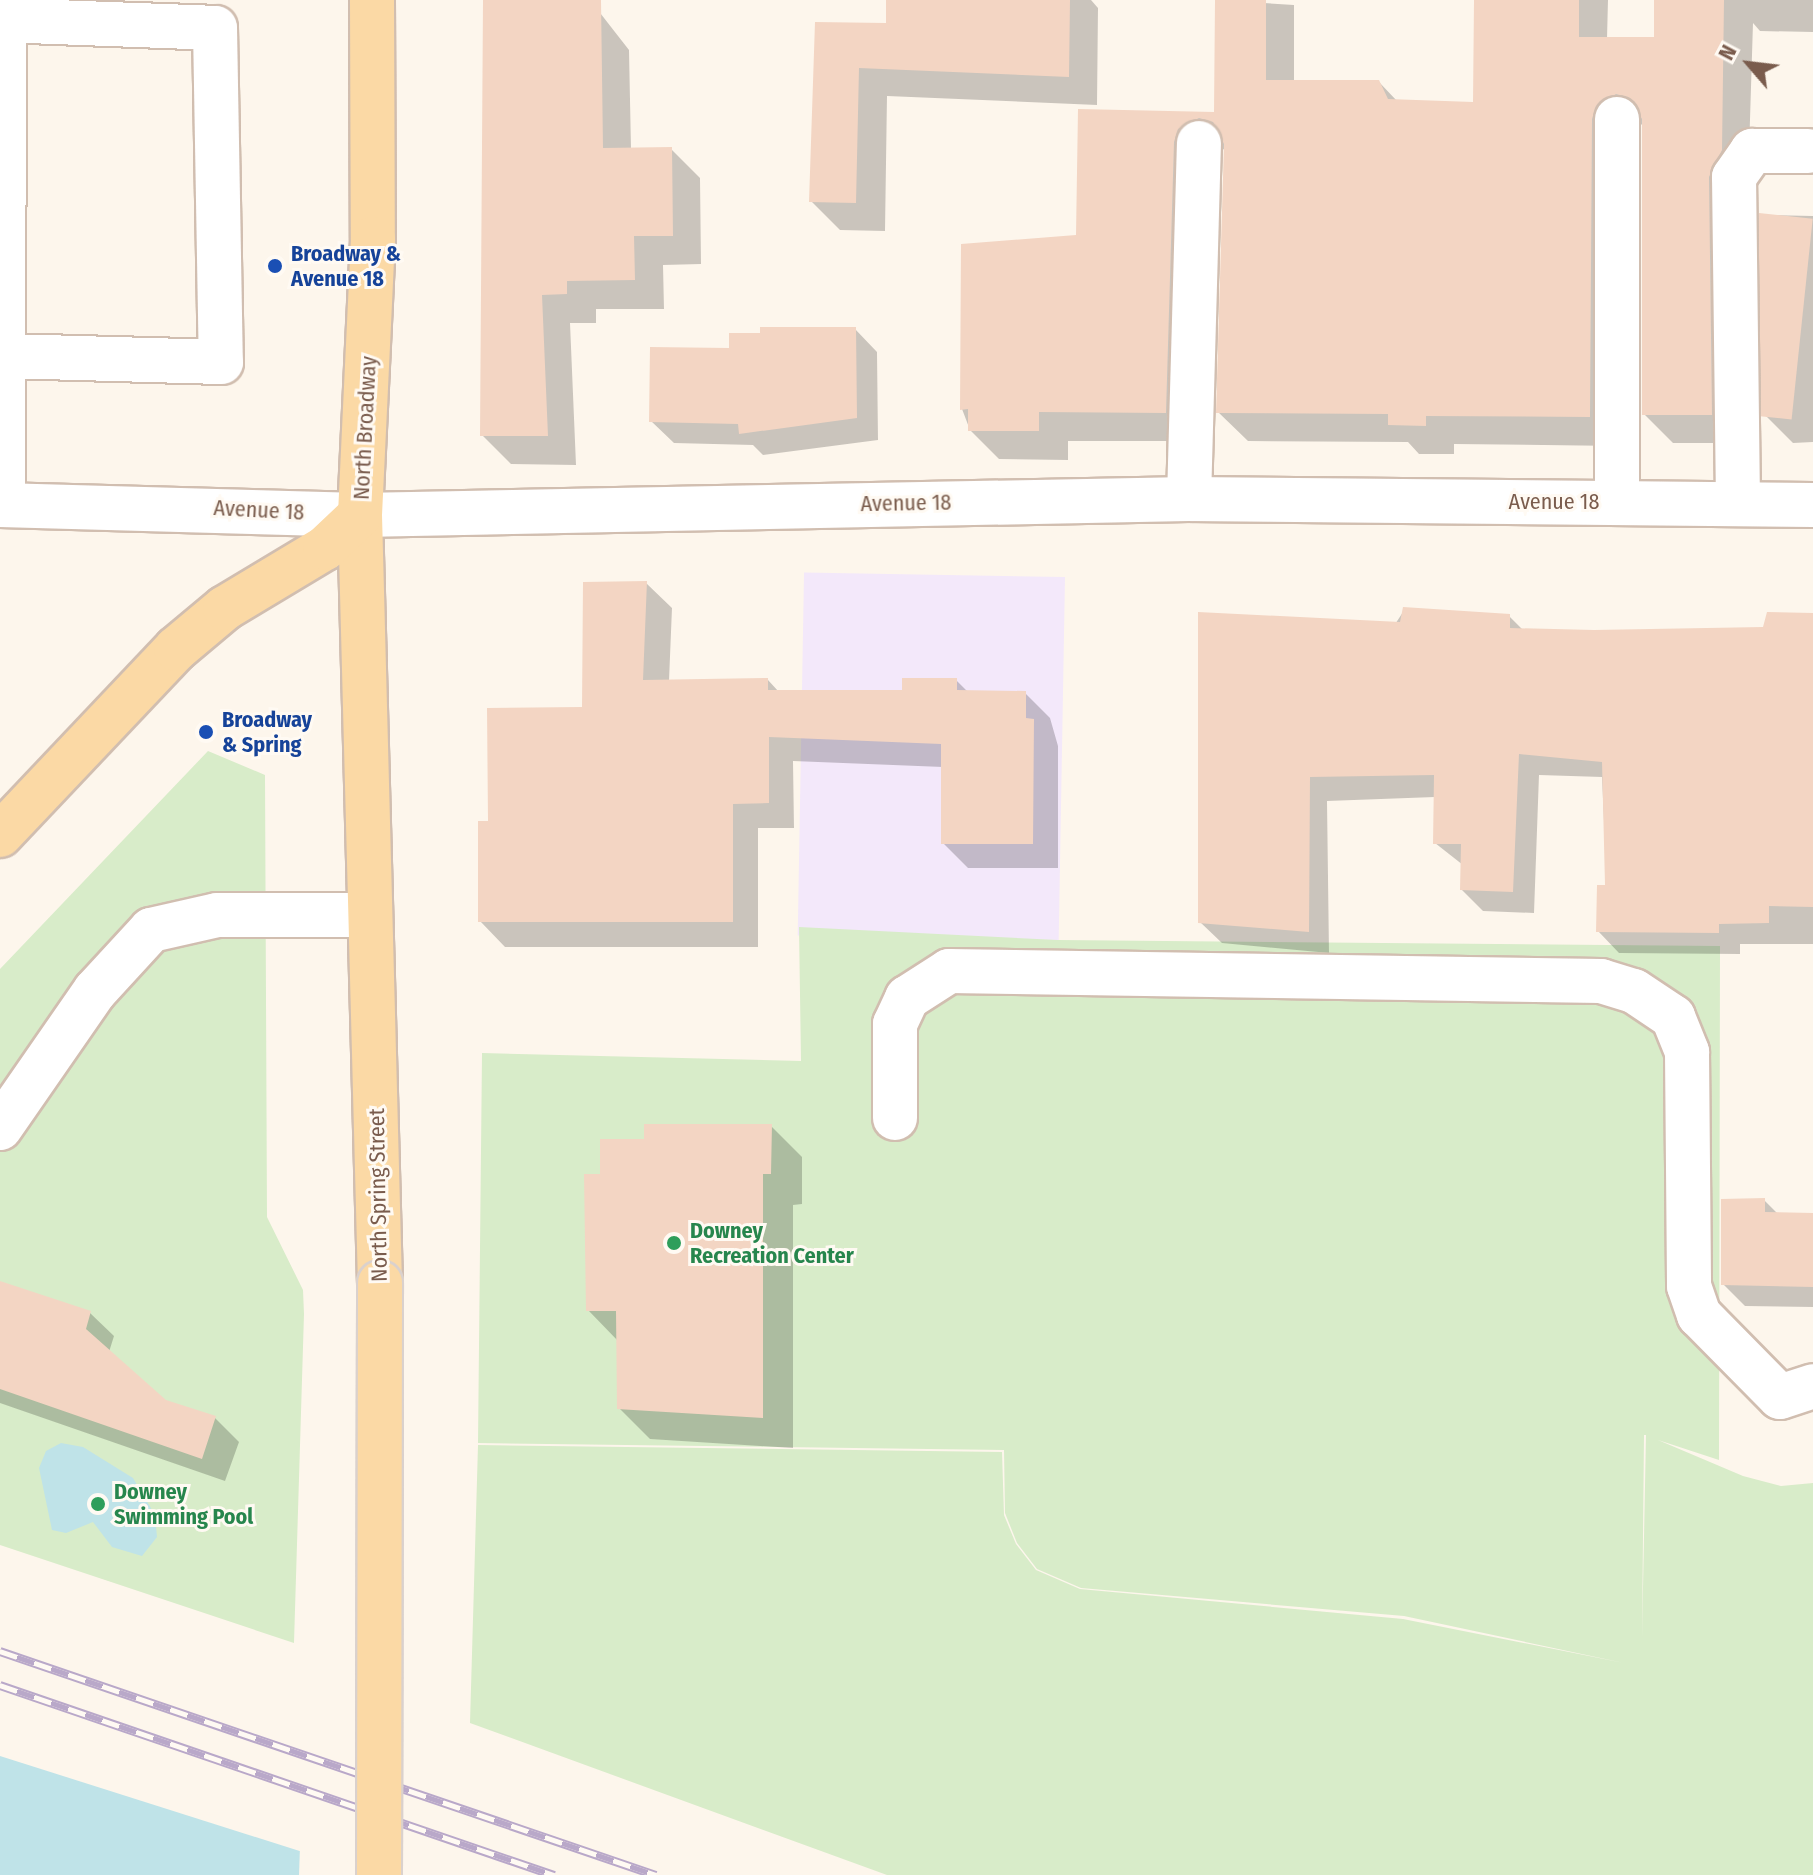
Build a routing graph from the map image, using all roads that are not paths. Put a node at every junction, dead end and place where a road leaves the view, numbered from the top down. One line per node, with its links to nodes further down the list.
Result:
1 (372, 0): 13 (main road, North Broadway)
2 (66, 10): 3 (street); 7 (street)
3 (2, 20): 7 (street)
4 (1617, 119): 9 (street)
5 (1199, 143): 8 (street)
6 (1808, 151): 10 (street)
7 (5, 356): 11 (street)
8 (1189, 499): 9 (street, Avenue 18); 13 (street, Avenue 18)
9 (1617, 502): 10 (street, Avenue 18)
10 (1738, 503): 12 (street, Avenue 18)
11 (2, 505): 13 (street, Avenue 18)
12 (1813, 505)
13 (360, 515): 14 (main road, North Broadway); 15 (main road, North Spring Street)
14 (0, 835)
15 (370, 915): 17 (street); 19 (main road, North Spring Street, bridge)
16 (895, 1118): 18 (street)
17 (0, 1128)
18 (1797, 1392)
19 (379, 1875)

